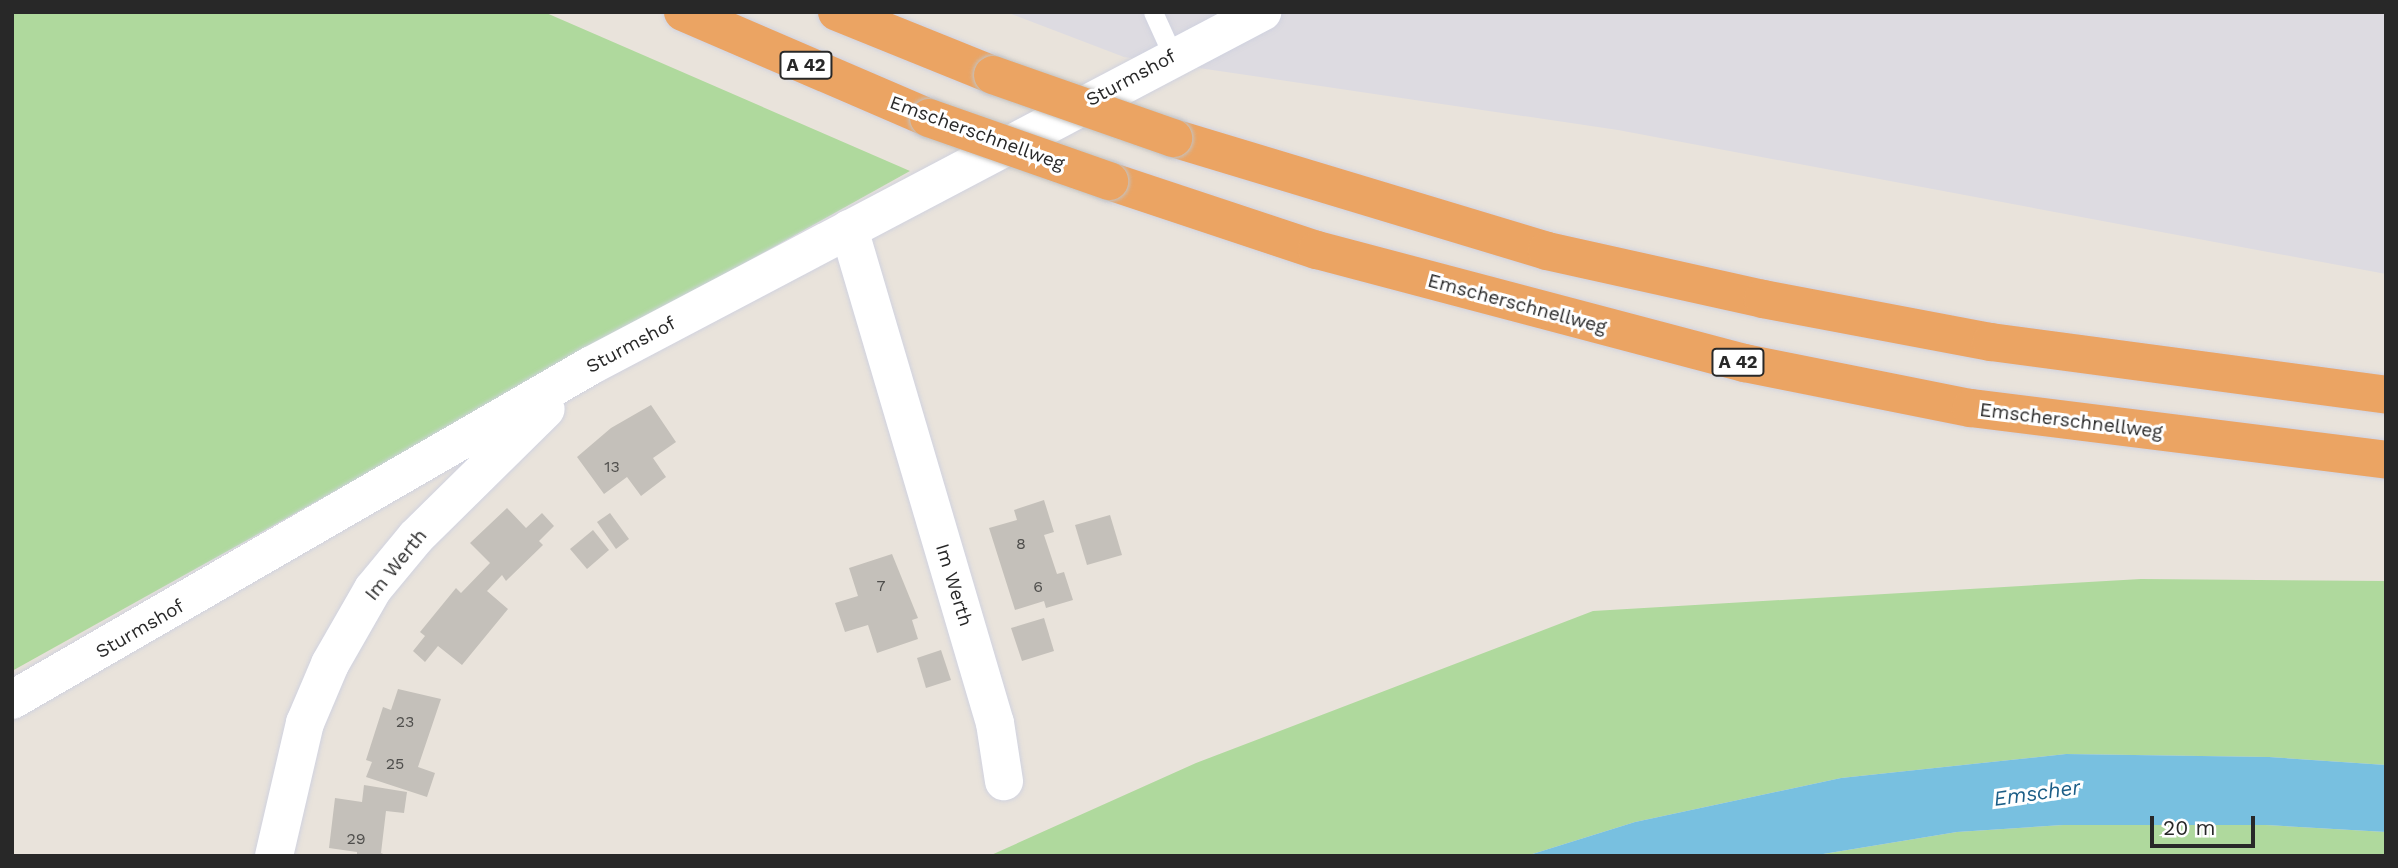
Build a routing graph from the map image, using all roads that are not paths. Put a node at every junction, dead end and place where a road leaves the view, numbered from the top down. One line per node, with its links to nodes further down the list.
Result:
1 (683, 12): 9 (highway, Emscherschnellweg / A 42, bridge)
2 (837, 12): 8 (highway, bridge)
3 (1153, 12): 5 (lane)
4 (1262, 12): 5 (street, Sturmshof)
5 (1172, 56): 6 (street, Sturmshof)
6 (849, 229): 7 (street, Sturmshof); 11 (street, Im Werth)
7 (590, 366): 10 (street, Sturmshof); 12 (street, Im Werth)
8 (2386, 395)
9 (2386, 460)
10 (12, 700)
11 (1004, 781)
12 (274, 856)

